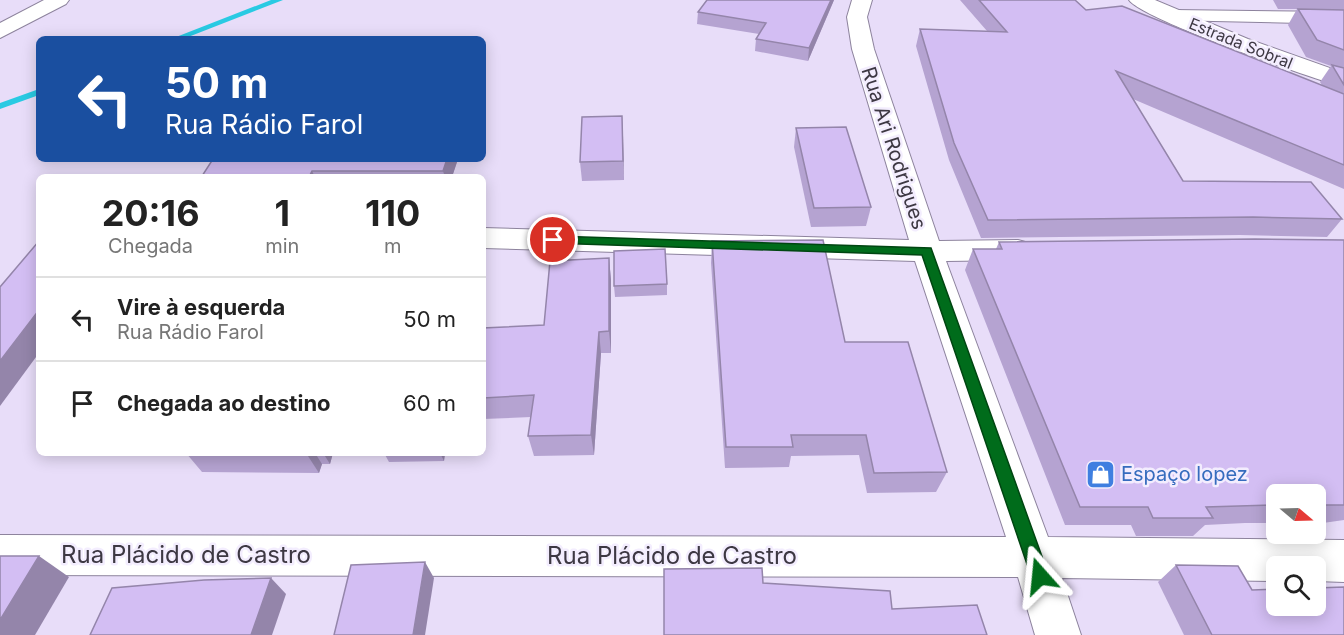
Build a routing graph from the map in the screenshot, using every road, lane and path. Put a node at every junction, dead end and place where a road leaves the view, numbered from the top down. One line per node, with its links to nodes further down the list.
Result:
1 (59, 0): 6 (street)
2 (862, 0): 10 (street, Rua Ari Rodrigues)
3 (1139, 0): 4 (street, Estrada Sobral)
4 (1173, 16): 5 (street); 7 (street, Estrada Sobral)
5 (1344, 18)
6 (0, 32)
7 (1344, 80)
8 (486, 238): 10 (street)
9 (1043, 249): 10 (street)
10 (927, 251): 12 (street, Rua Ari Rodrigues)
11 (0, 555): 12 (street, Rua Plácido de Castro)
12 (1034, 557): 13 (street, Rua Plácido de Castro); 14 (street, Rua Ari Rodrigues)
13 (1344, 561)
14 (1058, 635)

